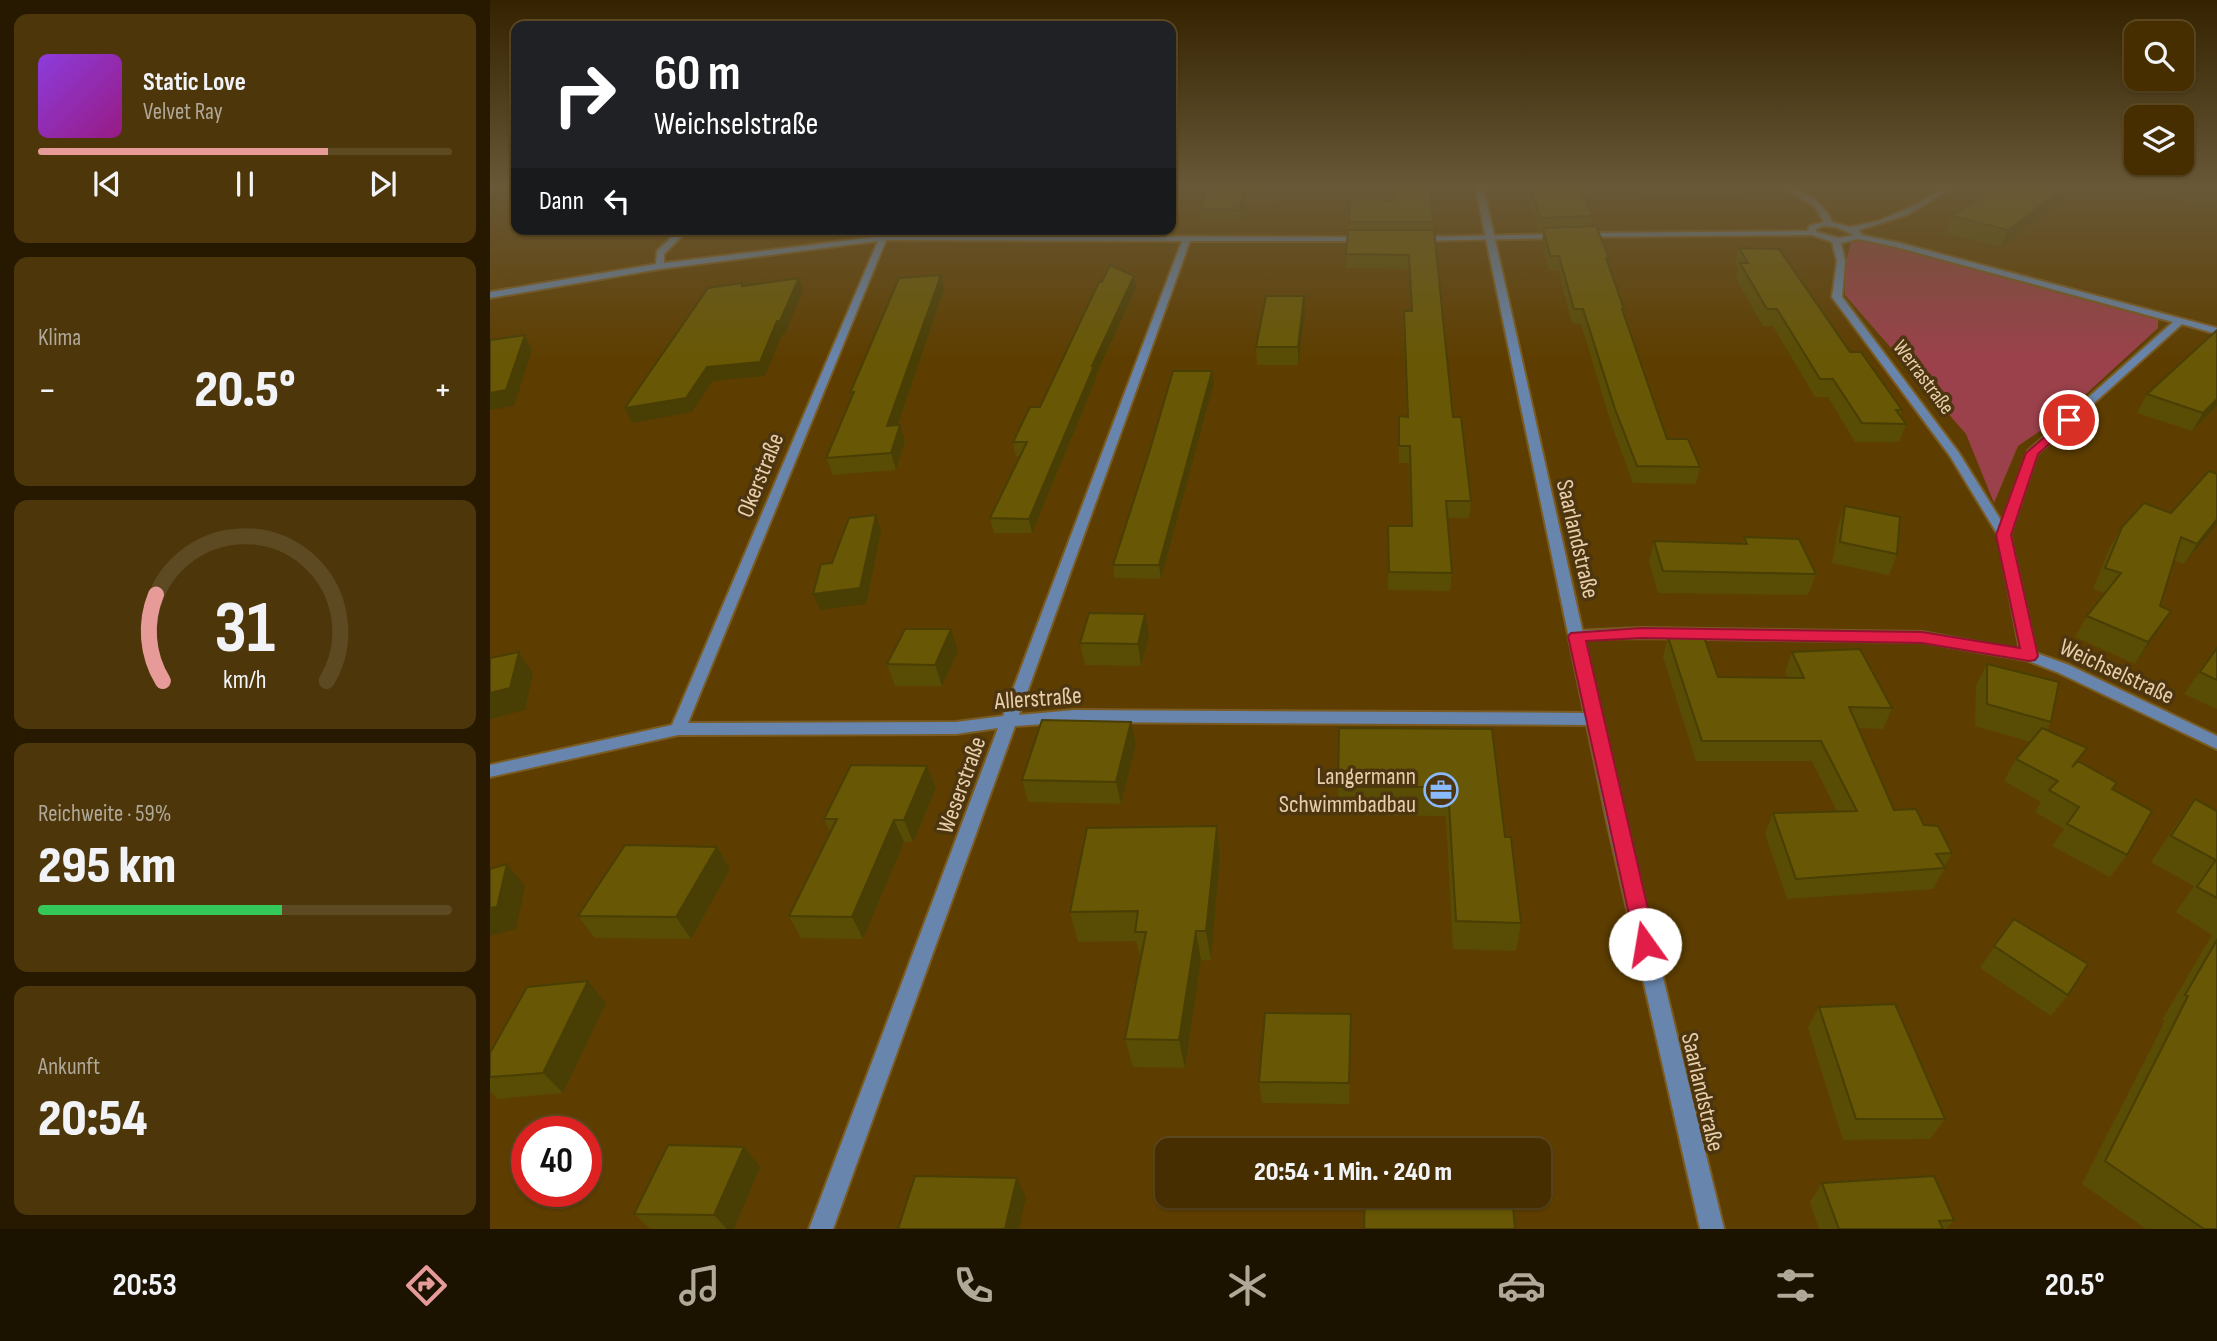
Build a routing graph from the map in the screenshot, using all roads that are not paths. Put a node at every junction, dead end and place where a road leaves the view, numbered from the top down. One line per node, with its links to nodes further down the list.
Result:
1 (670, 243): 8 (street)
2 (840, 243): 8 (street)
3 (881, 243): 17 (street, Okerstraße)
4 (1185, 243): 16 (street, Weserstraße)
5 (1491, 243): 13 (street, Saarlandstraße)
6 (1837, 243): 12 (street, Werrastraße)
7 (1891, 243): 10 (street)
8 (660, 266): 9 (street)
9 (490, 295)
10 (2180, 321): 11 (street); 12 (street)
11 (2217, 331)
12 (2004, 535): 14 (street, Werrastraße)
13 (1576, 636): 14 (street, Weichselstraße); 15 (street, Saarlandstraße)
14 (2029, 656): 18 (street, Weichselstraße)
15 (1594, 719): 16 (street, Allerstraße); 21 (street, Saarlandstraße)
16 (1009, 721): 17 (street, Allerstraße); 20 (street, Weserstraße)
17 (678, 729): 19 (street, Allerstraße)
18 (2217, 743)
19 (490, 771)
20 (821, 1229)
21 (1712, 1229)

